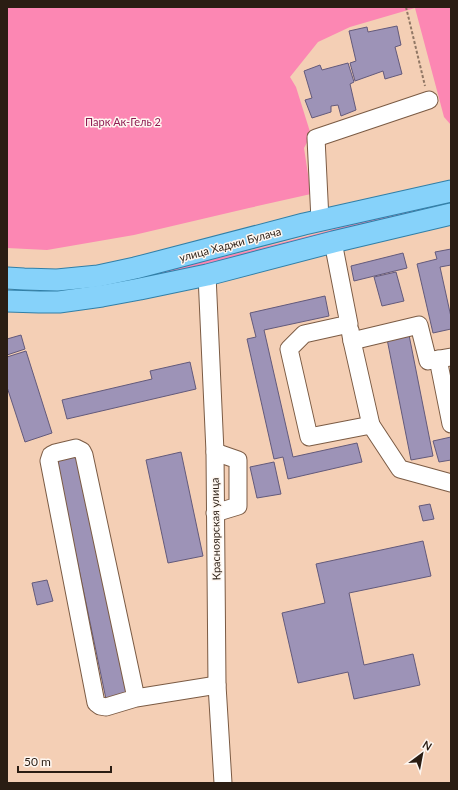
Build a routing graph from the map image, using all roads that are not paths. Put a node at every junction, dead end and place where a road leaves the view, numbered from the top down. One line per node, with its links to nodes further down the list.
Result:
1 (429, 100): 4 (street)
2 (451, 191): 4 (main road, улица Хаджи Булача)
3 (451, 214): 5 (main road, улица Хаджи Булача)
4 (320, 220): 6 (main road, улица Хаджи Булача)
5 (333, 242): 7 (main road, улица Хаджи Булача); 13 (street)
6 (135, 268): 9 (main road, улица Хаджи Булача); 10 (main road)
7 (207, 275): 10 (main road, улица Хаджи Булача); 18 (street, Красноярская улица)
8 (7, 278): 9 (main road, улица Хаджи Булача)
9 (56, 280): 12 (main road)
10 (140, 289): 12 (main road, улица Хаджи Булача)
11 (7, 301): 12 (main road, улица Хаджи Булача)
12 (59, 302)
13 (349, 324): 14 (street); 16 (street)
14 (352, 341): 15 (street); 16 (street)
15 (445, 358): 17 (street)
16 (371, 424): 19 (street)
17 (451, 424)
18 (215, 452): 20 (street, Красноярская улица); 20 (street)
19 (451, 483)
20 (215, 513): 21 (street, Красноярская улица)
21 (217, 685): 22 (street); 23 (street, Красноярская улица)
22 (136, 698): 22 (street)
23 (223, 783)

